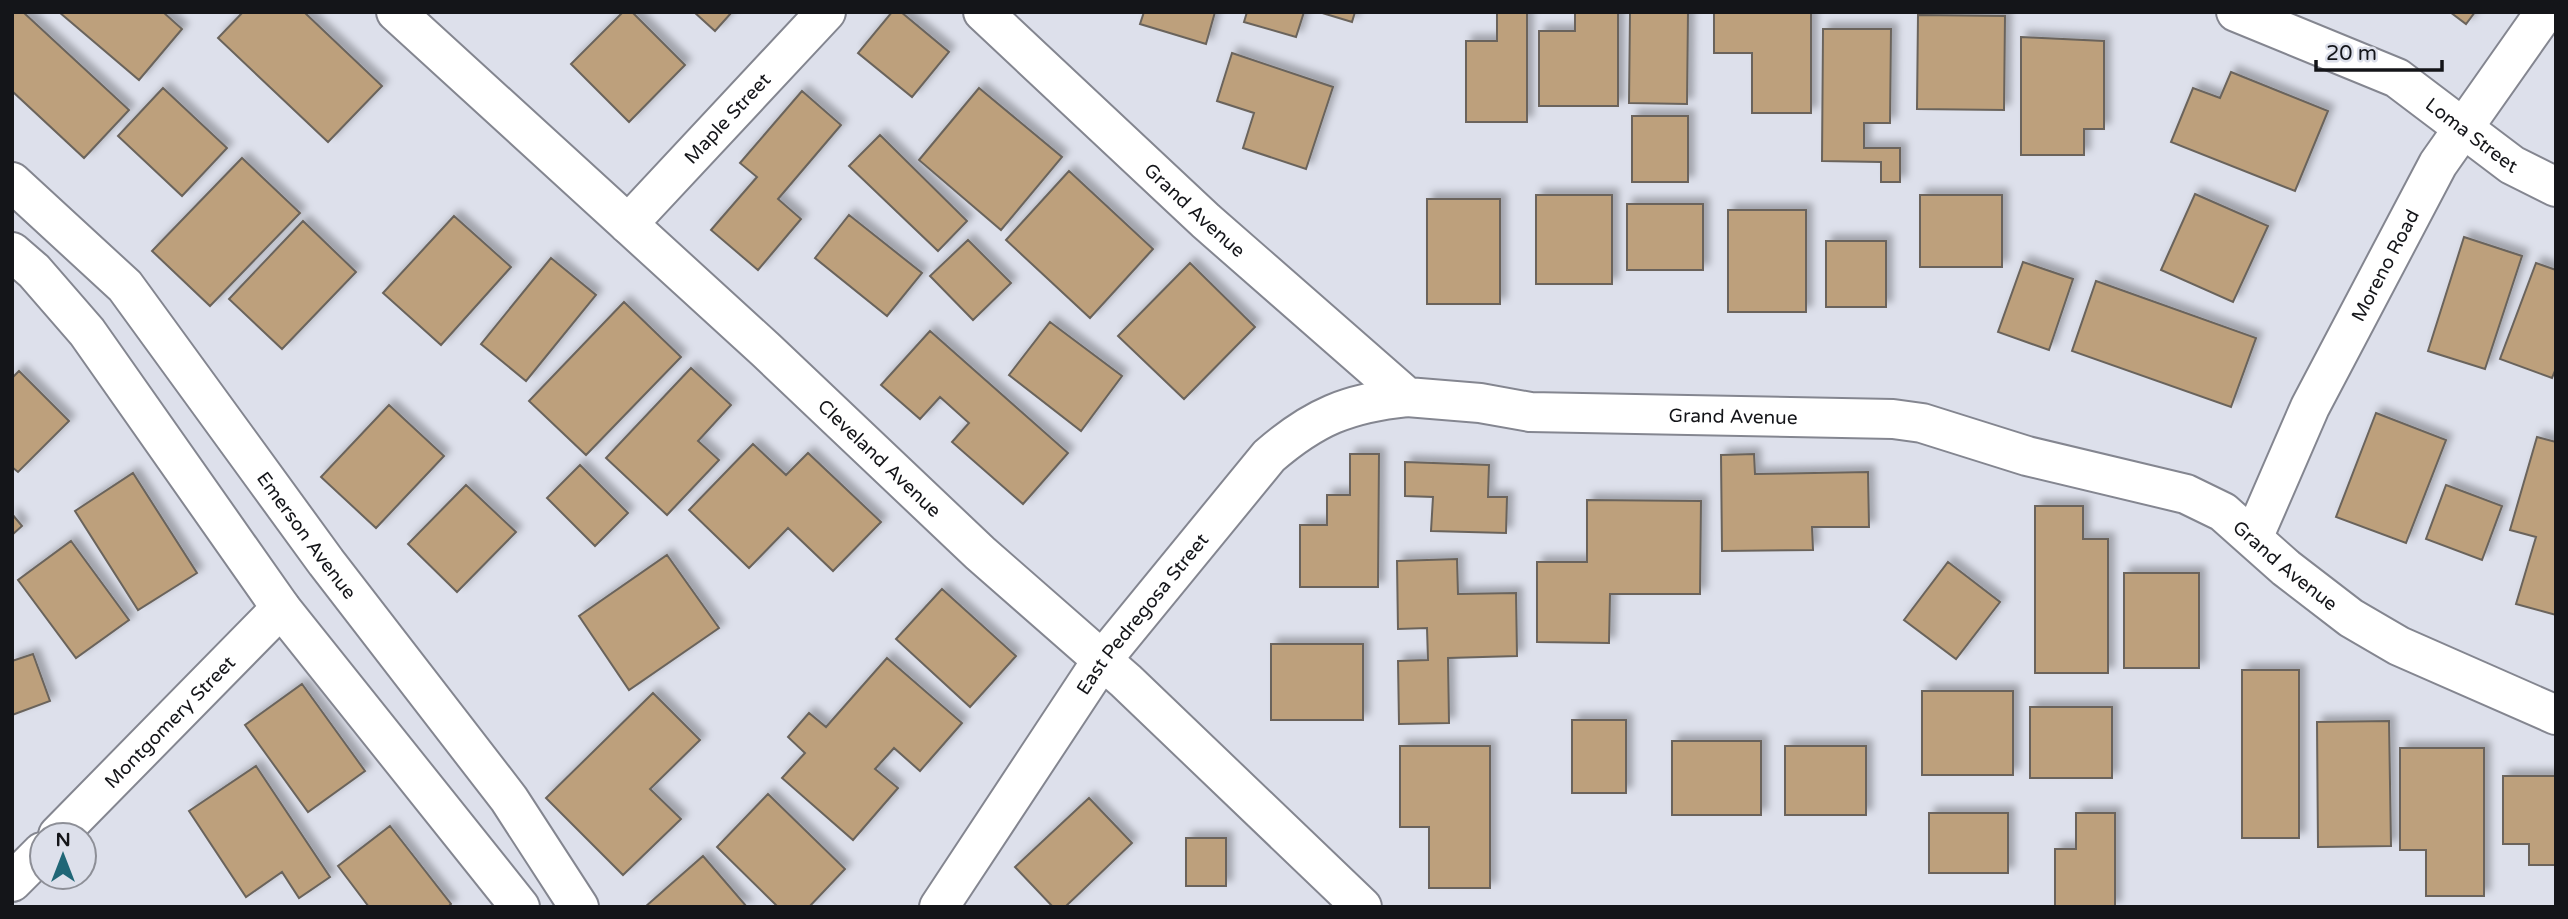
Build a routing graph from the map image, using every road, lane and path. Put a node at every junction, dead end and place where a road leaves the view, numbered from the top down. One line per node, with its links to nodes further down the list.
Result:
1 (396, 12): 9 (street, Cleveland Avenue)
2 (826, 12): 9 (street, Maple Street)
3 (983, 12): 11 (street, Grand Avenue)
4 (2236, 12): 6 (street, Loma Street)
5 (2545, 12): 6 (street, Moreno Road)
6 (2463, 126): 8 (street, Loma Street); 12 (street, Moreno Road)
7 (12, 182): 20 (street, Emerson Avenue)
8 (2556, 187)
9 (628, 223): 14 (street, Cleveland Avenue)
10 (12, 253): 13 (street)
11 (1407, 397): 12 (street, Grand Avenue); 14 (street, East Pedregosa Street)
12 (2254, 536): 15 (street, Grand Avenue)
13 (281, 608): 16 (street, Montgomery Street); 19 (street)
14 (1102, 660): 21 (street, East Pedregosa Street); 22 (street, Cleveland Avenue)
15 (2556, 715)
16 (72, 821)
17 (28, 866): 18 (street)
18 (12, 882)
19 (520, 907)
20 (579, 907)
21 (939, 907)
22 (1362, 907)

